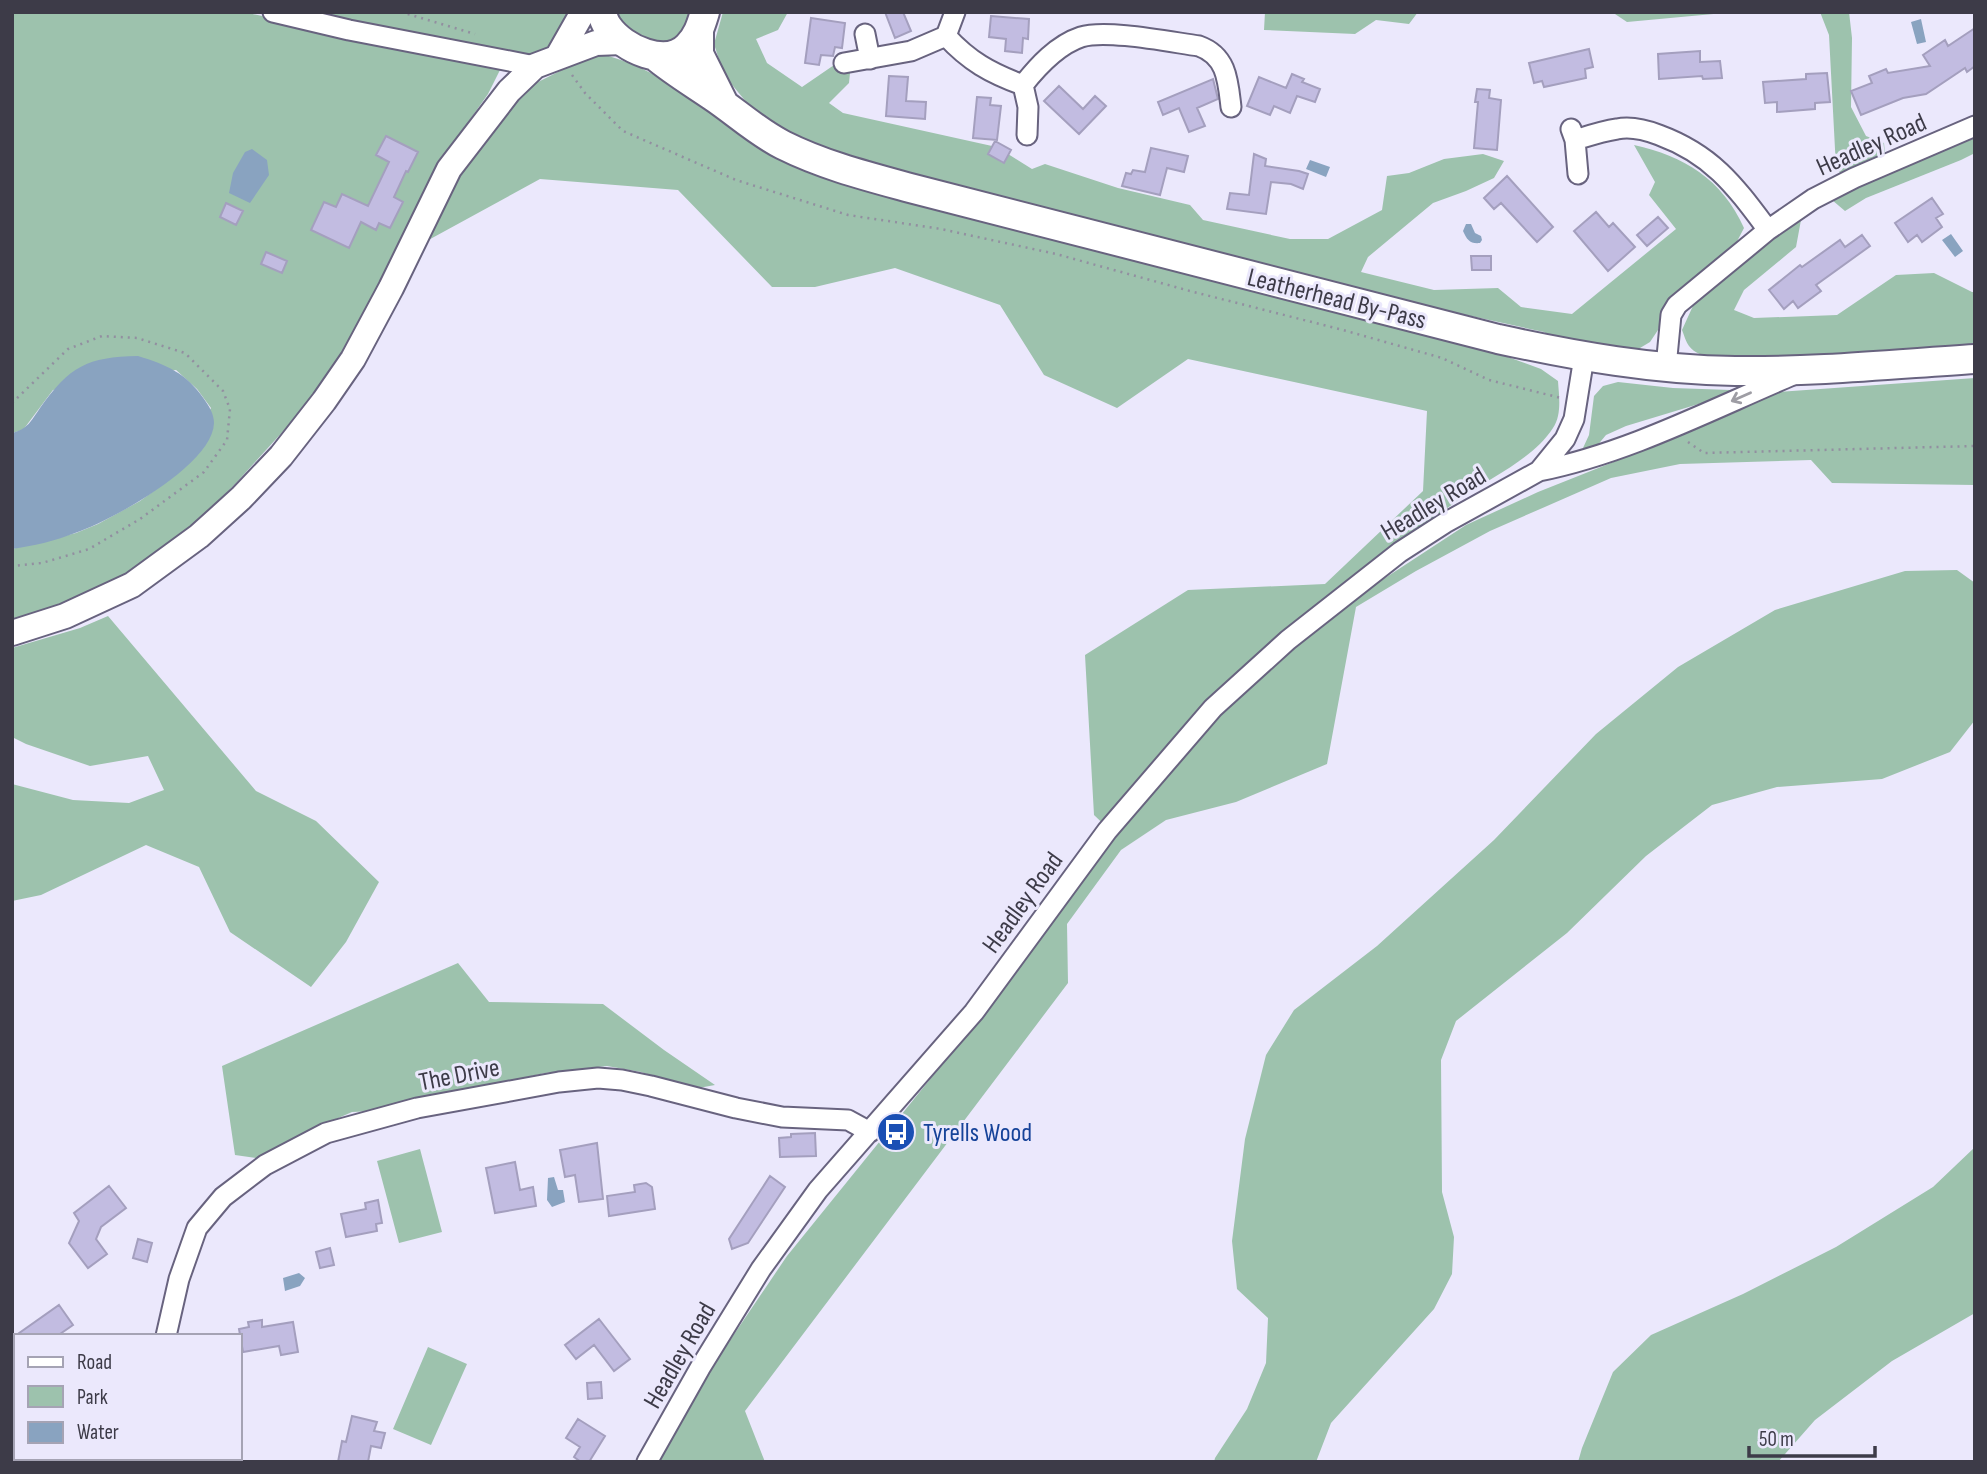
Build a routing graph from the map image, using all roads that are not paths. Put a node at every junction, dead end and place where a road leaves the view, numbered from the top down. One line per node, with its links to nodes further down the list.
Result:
1 (273, 12): 13 (street)
2 (583, 12): 9 (main road)
3 (602, 12): 8 (highway)
4 (955, 12): 7 (street)
5 (702, 22): 10 (highway); 15 (highway, Leatherhead By-Pass)
6 (865, 34): 11 (street)
7 (946, 36): 11 (street); 14 (street)
8 (623, 42): 9 (main road); 10 (highway, Leatherhead By-Pass)
9 (558, 56): 13 (main road)
10 (655, 56): 15 (highway, Leatherhead By-Pass)
11 (870, 59): 12 (street)
12 (844, 64)
13 (535, 66): 26 (main road)
14 (1023, 85): 16 (street); 18 (street)
15 (724, 104): 21 (highway, Leatherhead By-Pass)
16 (1231, 107)
17 (1975, 126): 20 (street, Headley Road)
18 (1027, 135)
19 (1578, 174): 20 (street)
20 (1768, 230): 23 (street, Headley Road)
21 (1584, 357): 23 (highway, Leatherhead By-Pass); 25 (street, Headley Road)
22 (1975, 359): 24 (highway, Leatherhead By-Pass)
23 (1667, 367): 24 (highway, Leatherhead By-Pass)
24 (1803, 370): 25 (street, Headley Road, one-way to 25)
25 (1539, 471): 27 (street, Headley Road)
26 (12, 633)
27 (870, 1132): 28 (street, The Drive); 29 (street, Headley Road)
28 (166, 1334)
29 (647, 1462)

